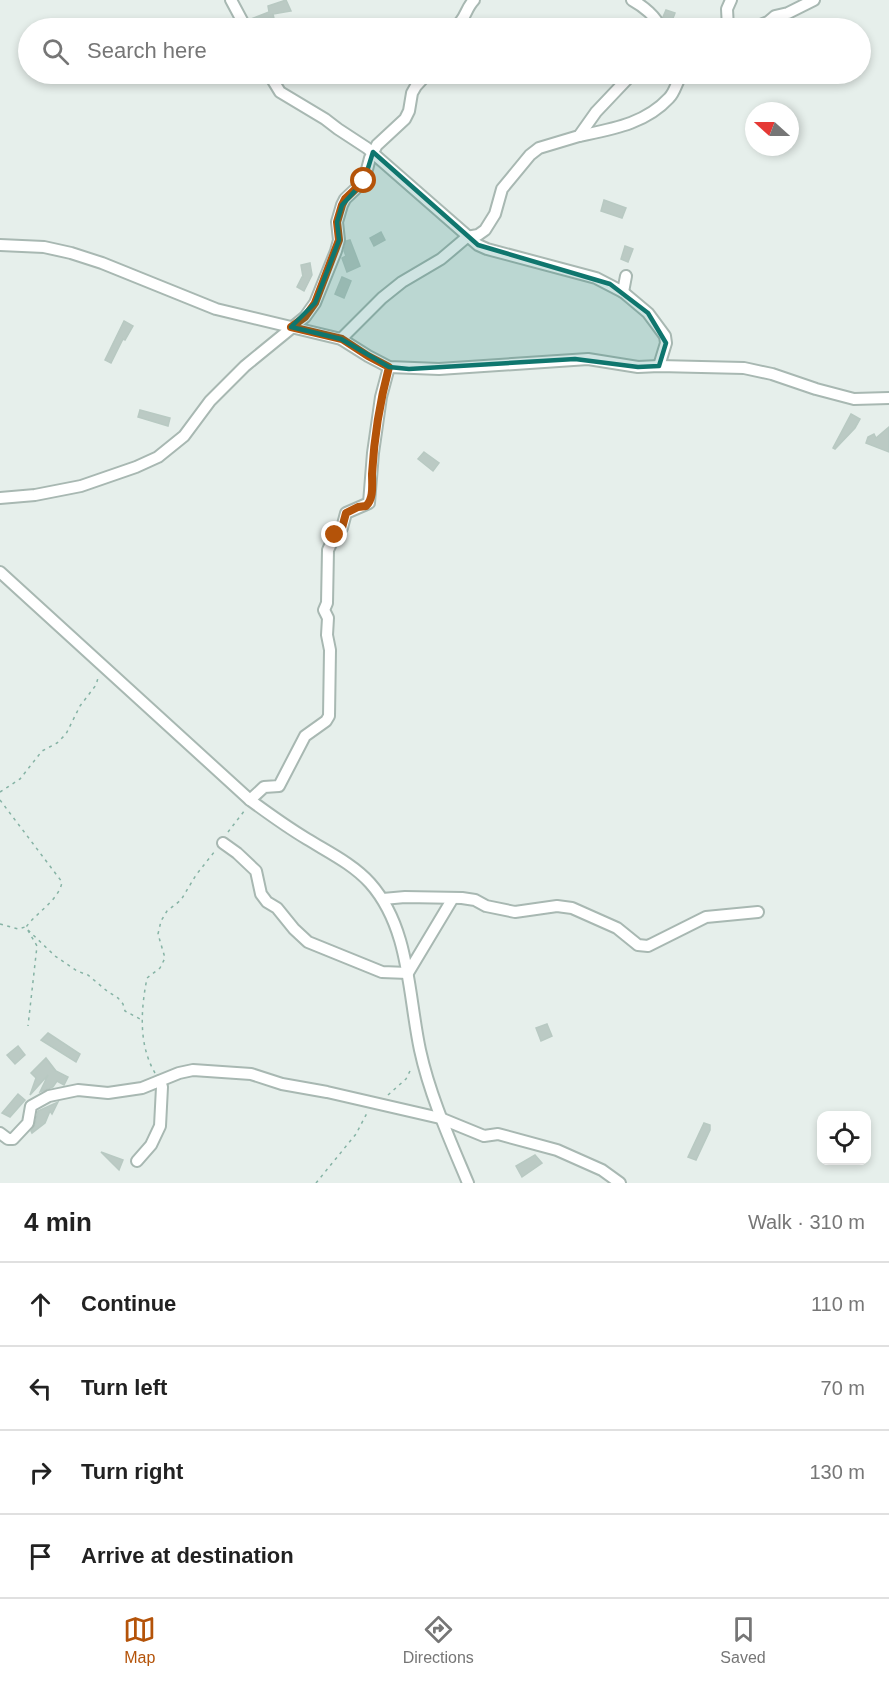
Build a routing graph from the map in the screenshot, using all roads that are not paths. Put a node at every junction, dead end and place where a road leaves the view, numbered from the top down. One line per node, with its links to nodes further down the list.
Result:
1 (231, 0): 6 (street)
2 (474, 0): 7 (street)
3 (633, 0): 8 (street)
4 (731, 0): 9 (street)
5 (814, 0): 10 (street)
6 (241, 18)
7 (464, 18)
8 (654, 18)
9 (727, 18)
10 (773, 18)
11 (275, 84): 16 (street)
12 (418, 84): 16 (street)
13 (623, 84): 15 (street)
14 (677, 84): 15 (street)
15 (579, 136): 17 (street)
16 (373, 152): 17 (street); 21 (street)
17 (467, 237): 20 (street); 22 (street)
18 (0, 245): 21 (street)
19 (626, 276): 20 (street)
20 (623, 292): 23 (street)
21 (291, 327): 22 (street); 26 (street)
22 (342, 339): 24 (street)
23 (658, 366): 24 (street); 25 (street)
24 (389, 367): 28 (street)
25 (889, 398)
26 (0, 498)
27 (0, 572): 28 (street)
28 (250, 800): 31 (street)
29 (223, 843): 33 (street)
30 (453, 898): 31 (street); 32 (street); 33 (street)
31 (383, 899): 33 (street)
32 (758, 912)
33 (408, 973): 35 (street)
34 (160, 1081): 35 (street); 36 (street); 37 (street)
35 (440, 1119): 38 (street); 39 (street)
36 (0, 1133)
37 (137, 1161)
38 (468, 1183)
39 (620, 1183)

